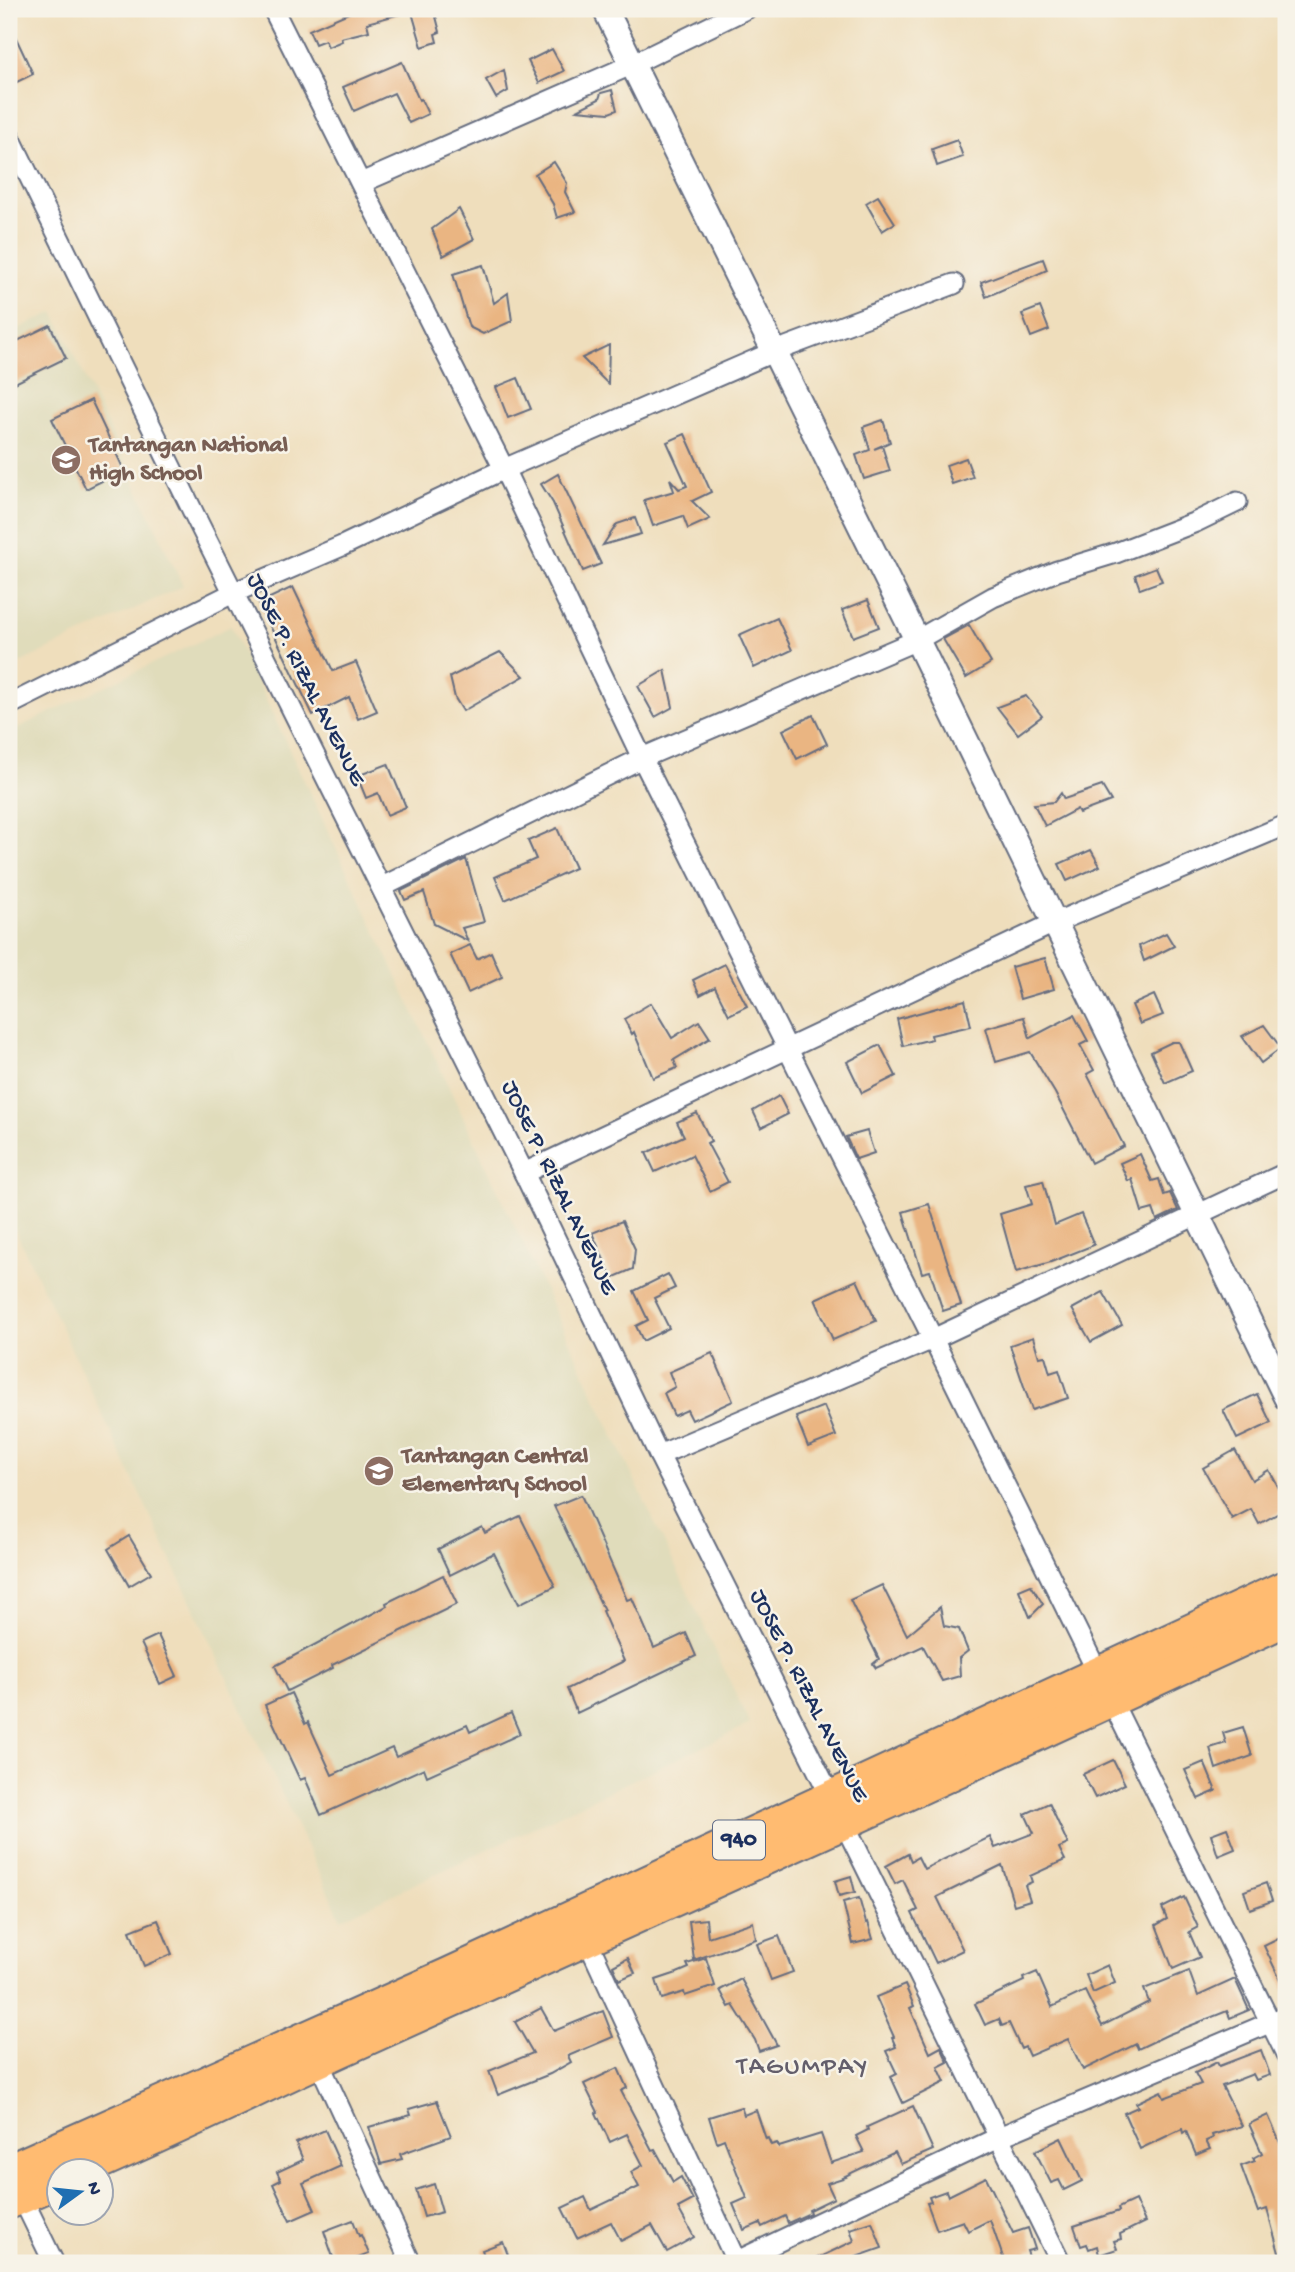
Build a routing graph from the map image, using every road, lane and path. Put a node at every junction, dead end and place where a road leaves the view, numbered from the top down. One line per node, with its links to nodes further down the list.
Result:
1 (273, 9): 6 (street)
2 (604, 9): 4 (street)
3 (746, 9): 4 (street)
4 (631, 65): 6 (street); 8 (street)
5 (9, 135): 11 (street, JOSE P. RIZAL AVENUE)
6 (361, 183): 9 (street)
7 (954, 284): 8 (street)
8 (772, 352): 9 (street); 12 (street)
9 (504, 470): 11 (street); 14 (street)
10 (1237, 502): 12 (street)
11 (233, 593): 13 (street); 16 (street, JOSE P. RIZAL AVENUE)
12 (917, 640): 14 (street); 17 (street)
13 (9, 705)
14 (642, 758): 16 (street); 18 (street)
15 (1286, 825): 17 (street)
16 (382, 887): 19 (street, JOSE P. RIZAL AVENUE)
17 (1054, 923): 18 (street); 21 (street)
18 (787, 1049): 19 (street); 22 (street)
19 (524, 1173): 24 (street, JOSE P. RIZAL AVENUE)
20 (1286, 1173): 21 (street)
21 (1199, 1214): 22 (street); 23 (street)
22 (933, 1339): 24 (street); 27 (street)
23 (1286, 1396)
24 (659, 1455): 28 (street, JOSE P. RIZAL AVENUE)
25 (1286, 1587): 27 (highway, 940)
26 (1286, 1619): 27 (highway, 940)
27 (1104, 1688): 28 (highway, 940); 30 (street)
28 (838, 1810): 29 (highway, 940); 34 (street, JOSE P. RIZAL AVENUE)
29 (582, 1927): 31 (highway, 940); 40 (street)
30 (1279, 2019): 32 (street); 34 (street)
31 (313, 2049): 33 (highway, 940); 39 (street)
32 (1286, 2054)
33 (142, 2129): 35 (highway, 940); 37 (highway, 940)
34 (999, 2137): 40 (street); 41 (street, JOSE P. RIZAL AVENUE)
35 (103, 2156)
36 (46, 2181): 37 (highway)
37 (12, 2182): 38 (street)
38 (54, 2263)
39 (411, 2263)
40 (735, 2263)
41 (1061, 2263)

